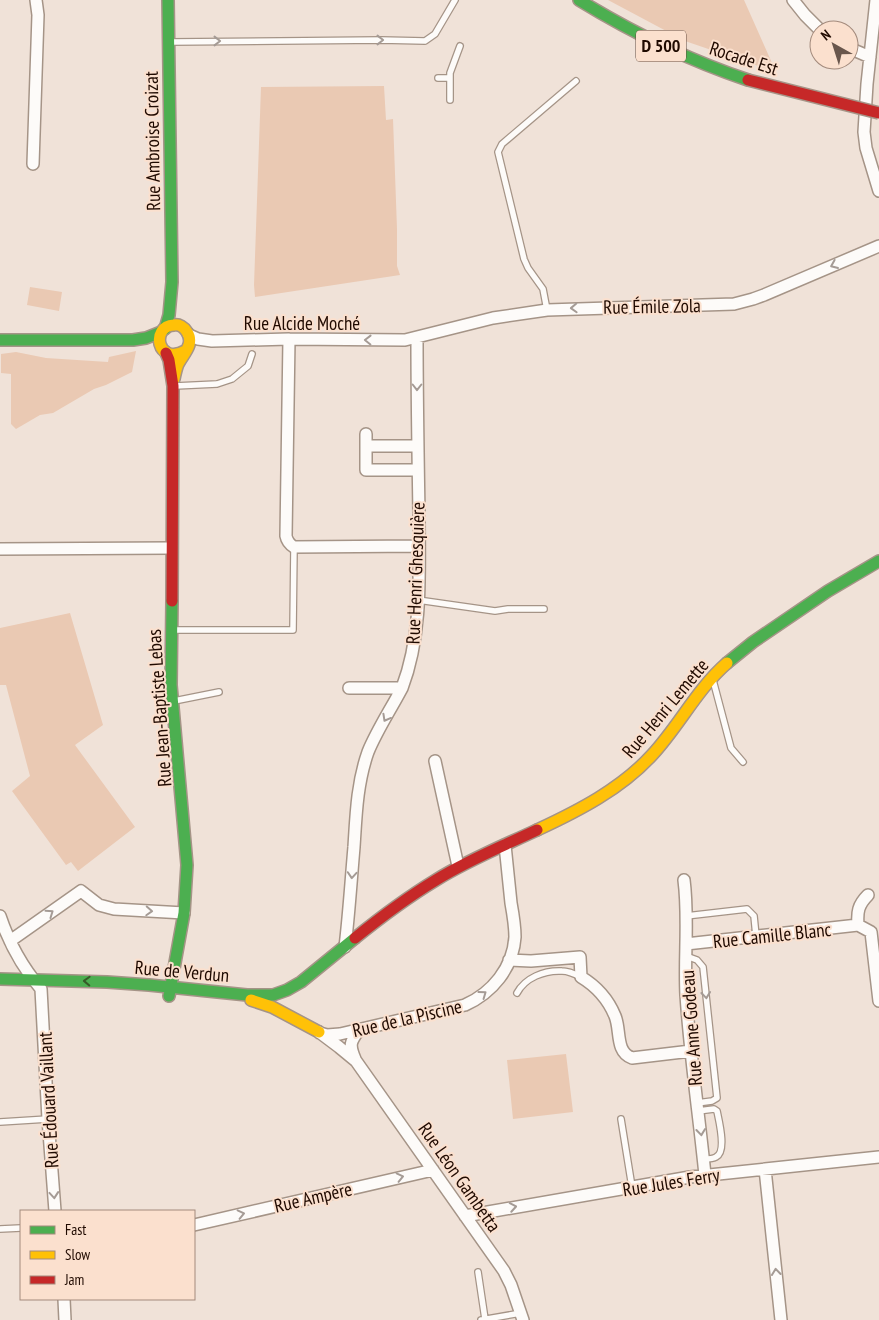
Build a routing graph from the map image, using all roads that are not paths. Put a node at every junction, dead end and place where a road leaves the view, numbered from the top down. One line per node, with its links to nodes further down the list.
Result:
1 (36, 0): 17 (street)
2 (168, 0): 8 (street, Rue Ambroise Croizat)
3 (455, 0): 8 (lane, one-way to 3)
4 (579, 0): 16 (street, Rocade Est / D 500, bridge)
5 (793, 0): 7 (street)
6 (876, 0): 11 (street)
7 (810, 20)
8 (168, 42): 20 (street, Rue Ambroise Croizat)
9 (460, 46): 13 (lane)
10 (859, 53): 11 (street)
11 (870, 58): 18 (street)
12 (438, 78): 13 (lane)
13 (450, 78): 15 (lane)
14 (576, 81): 21 (lane)
15 (450, 100)
16 (879, 113)
17 (33, 164)
18 (879, 191)
19 (879, 246): 21 (street, Rue Émile Zola, one-way to 21)
20 (172, 282): 22 (street, Rue Ambroise Croizat); 23 (street, Rue Ambroise Croizat)
21 (547, 310): 24 (street, Rue Émile Zola)
22 (163, 330): 23 (street); 27 (street); 29 (street)
23 (187, 332): 25 (street, Rue Alcide Moché); 28 (street)
24 (417, 338): 25 (street, Rue Alcide Moché, one-way to 25); 32 (street, Rue Henri Ghesquière, one-way to 32)
25 (289, 339): 34 (street)
26 (0, 340): 27 (street)
27 (116, 340): 29 (street)
28 (185, 351): 29 (street); 31 (street, Rue Jean-Baptiste Lebas)
29 (164, 352): 31 (street, Rue Jean-Baptiste Lebas)
30 (252, 354): 31 (lane)
31 (173, 386): 36 (street, Rue Jean-Baptiste Lebas)
32 (418, 446): 33 (street, Rue Henri Ghesquière); 33 (street)
33 (418, 470): 35 (street, Rue Henri Ghesquière)
34 (294, 546): 35 (street); 41 (lane)
35 (419, 546): 39 (street, Rue Henri Ghesquière)
36 (171, 548): 37 (street); 41 (street, Rue Jean-Baptiste Lebas)
37 (0, 549)
38 (879, 561): 42 (street, Rue Henri Lemette)
39 (418, 600): 40 (lane); 44 (street, Rue Henri Ghesquière)
40 (544, 609)
41 (171, 630): 46 (street, Rue Jean-Baptiste Lebas)
42 (712, 678): 48 (lane); 49 (street, Rue Henri Lemette)
43 (349, 688): 44 (street)
44 (402, 688): 60 (street, Rue Henri Ghesquière, one-way to 60)
45 (219, 692): 46 (lane)
46 (172, 701): 53 (street, Rue Jean-Baptiste Lebas)
47 (436, 761): 50 (street)
48 (743, 762)
49 (505, 845): 50 (street, Rue Henri Lemette); 62 (street, Rue de la Piscine); 71 (lane)
50 (458, 866): 60 (street, Rue Henri Lemette)
51 (684, 880): 55 (street, Rue Anne Godeau)
52 (868, 895): 56 (street, Rue Camille Blanc)
53 (184, 913): 58 (street, one-way to 53); 69 (street, Rue Jean-Baptiste Lebas)
54 (0, 916): 58 (street)
55 (686, 916): 57 (lane); 59 (street, Rue Anne Godeau)
56 (858, 925): 57 (street, Rue Camille Blanc); 72 (street, Rue Camille Blanc)
57 (756, 936): 59 (street, Rue Camille Blanc)
58 (10, 941): 65 (street)
59 (686, 944): 61 (street, Rue Anne Godeau)
60 (345, 947): 66 (street, Rue de Verdun)
61 (686, 956): 77 (street, Rue Anne Godeau); 79 (lane, one-way to 79)
62 (510, 960): 63 (street); 75 (street, Rue de la Piscine, one-way to 62)
63 (581, 977): 70 (lane); 77 (street)
64 (0, 979): 65 (street, Rue de Verdun)
65 (34, 980): 68 (street); 69 (street, Rue de Verdun, one-way to 65)
66 (298, 983): 69 (street, Rue de Verdun); 71 (street)
67 (0, 989): 68 (street, Rue de Verdun)
68 (42, 989): 69 (street, Rue de Verdun); 81 (street, Rue Édouard Vaillant)
69 (170, 992): 73 (street, Rue de Verdun)
70 (517, 993)
71 (286, 1000): 73 (lane); 74 (street)
72 (879, 1001)
73 (263, 1003): 74 (street, Rue Léon Gambetta)
74 (296, 1020): 76 (street, Rue Léon Gambetta)
75 (359, 1030): 76 (street, Rue de la Piscine); 78 (street, Rue Léon Gambetta)
76 (319, 1032): 78 (street, Rue Léon Gambetta)
77 (691, 1051): 79 (street, Rue Anne Godeau)
78 (356, 1061): 86 (street, Rue Léon Gambetta)
79 (698, 1107): 84 (street, Rue Anne Godeau, one-way to 84); 84 (lane)
80 (621, 1119): 88 (lane)
81 (48, 1120): 82 (lane); 89 (street, Rue Édouard Vaillant, one-way to 89)
82 (0, 1122)
83 (879, 1157): 85 (street, Rue Jules Ferry)
84 (704, 1159): 87 (street, Rue Anne Godeau)
85 (765, 1169): 87 (street, Rue Jules Ferry); 99 (street, one-way to 85)
86 (433, 1170): 90 (street, Rue Léon Gambetta); 91 (street, Rue Ampère, one-way to 86)
87 (705, 1175): 88 (street, Rue Jules Ferry)
88 (632, 1188): 90 (street, Rue Jules Ferry, one-way to 88)
89 (55, 1210)
90 (465, 1216): 96 (street, Rue Léon Gambetta)
91 (195, 1225)
92 (20, 1228): 93 (lane)
93 (0, 1229)
94 (478, 1272): 98 (lane)
95 (64, 1300): 97 (street)
96 (522, 1317): 98 (lane)
97 (65, 1320)
98 (483, 1320)
99 (781, 1320)

